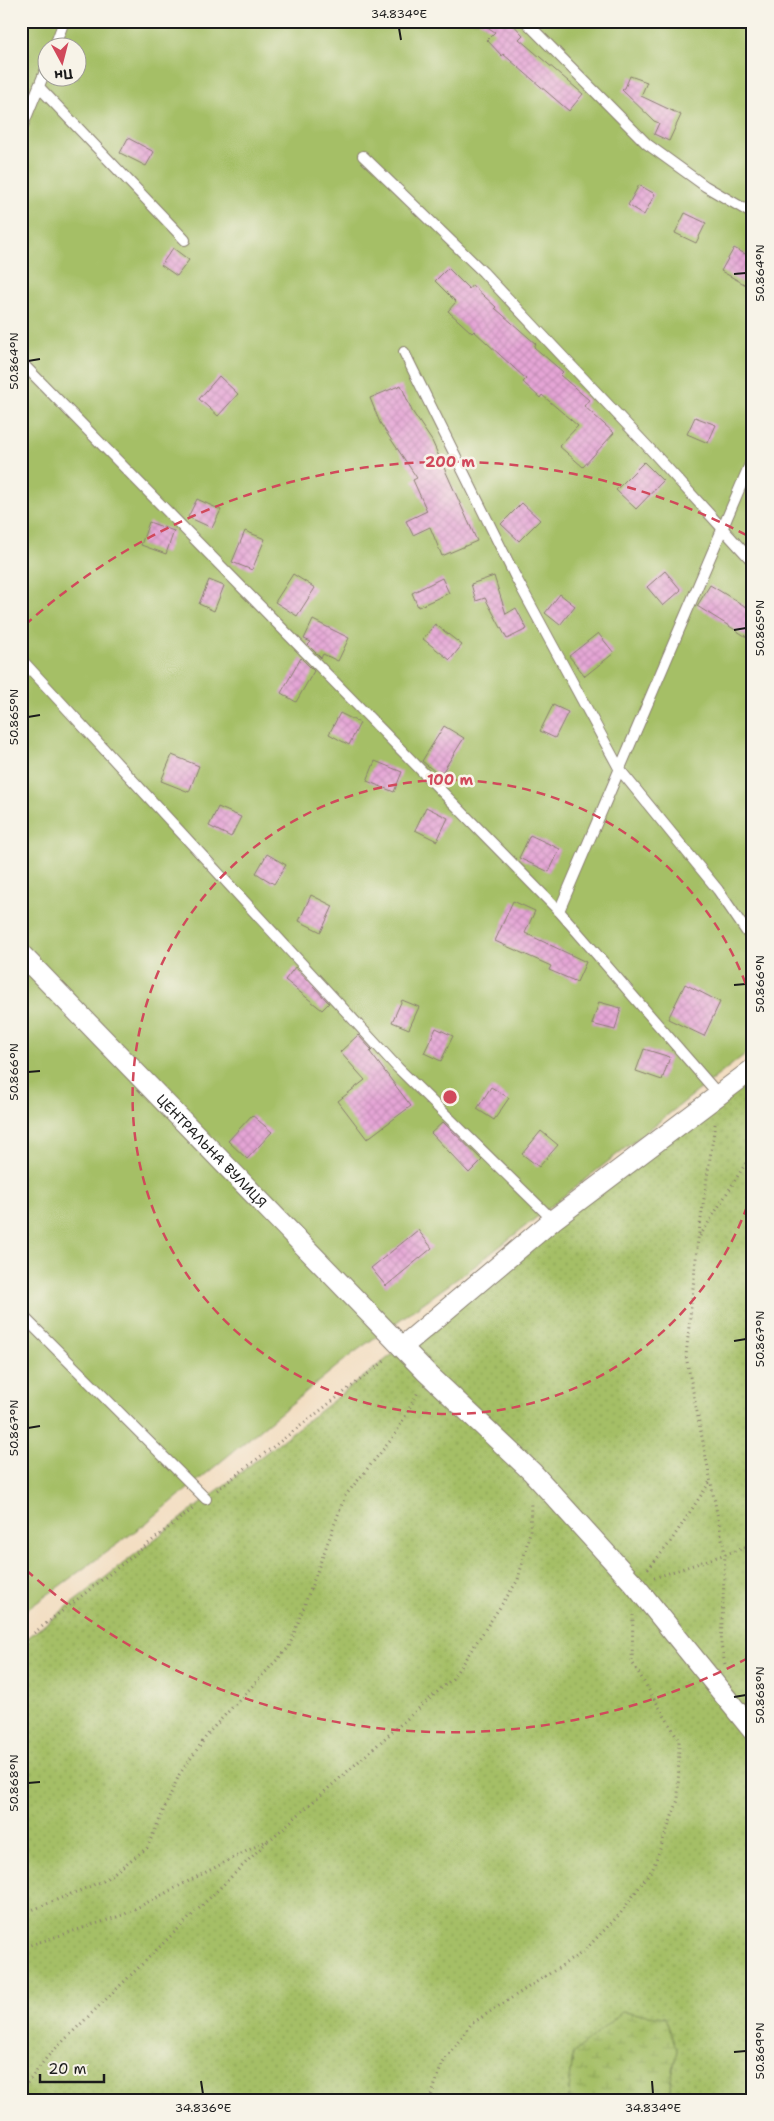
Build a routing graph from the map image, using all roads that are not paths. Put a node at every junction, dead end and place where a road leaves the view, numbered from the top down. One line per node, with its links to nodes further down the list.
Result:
1 (64, 21): 3 (lane)
2 (525, 21): 8 (lane)
3 (58, 38)
4 (38, 87): 6 (lane)
5 (39, 88): 9 (lane)
6 (21, 130)
7 (363, 156): 13 (lane)
8 (753, 214)
9 (185, 240)
10 (404, 352): 16 (lane)
11 (21, 362): 17 (lane)
12 (753, 457): 13 (lane)
13 (722, 528): 14 (lane); 16 (lane)
14 (753, 562)
15 (21, 660): 22 (lane)
16 (620, 770): 17 (lane); 18 (lane)
17 (559, 911): 21 (lane)
18 (753, 941)
19 (21, 954): 24 (street, ЦЕНТРАЛЬНА ВУЛИЦЯ)
20 (753, 1069): 21 (street)
21 (719, 1095): 22 (street)
22 (553, 1220): 24 (street)
23 (21, 1314): 25 (lane)
24 (402, 1347): 26 (street, ЦЕНТРАЛЬНА ВУЛИЦЯ)
25 (206, 1499)
26 (753, 1731)

